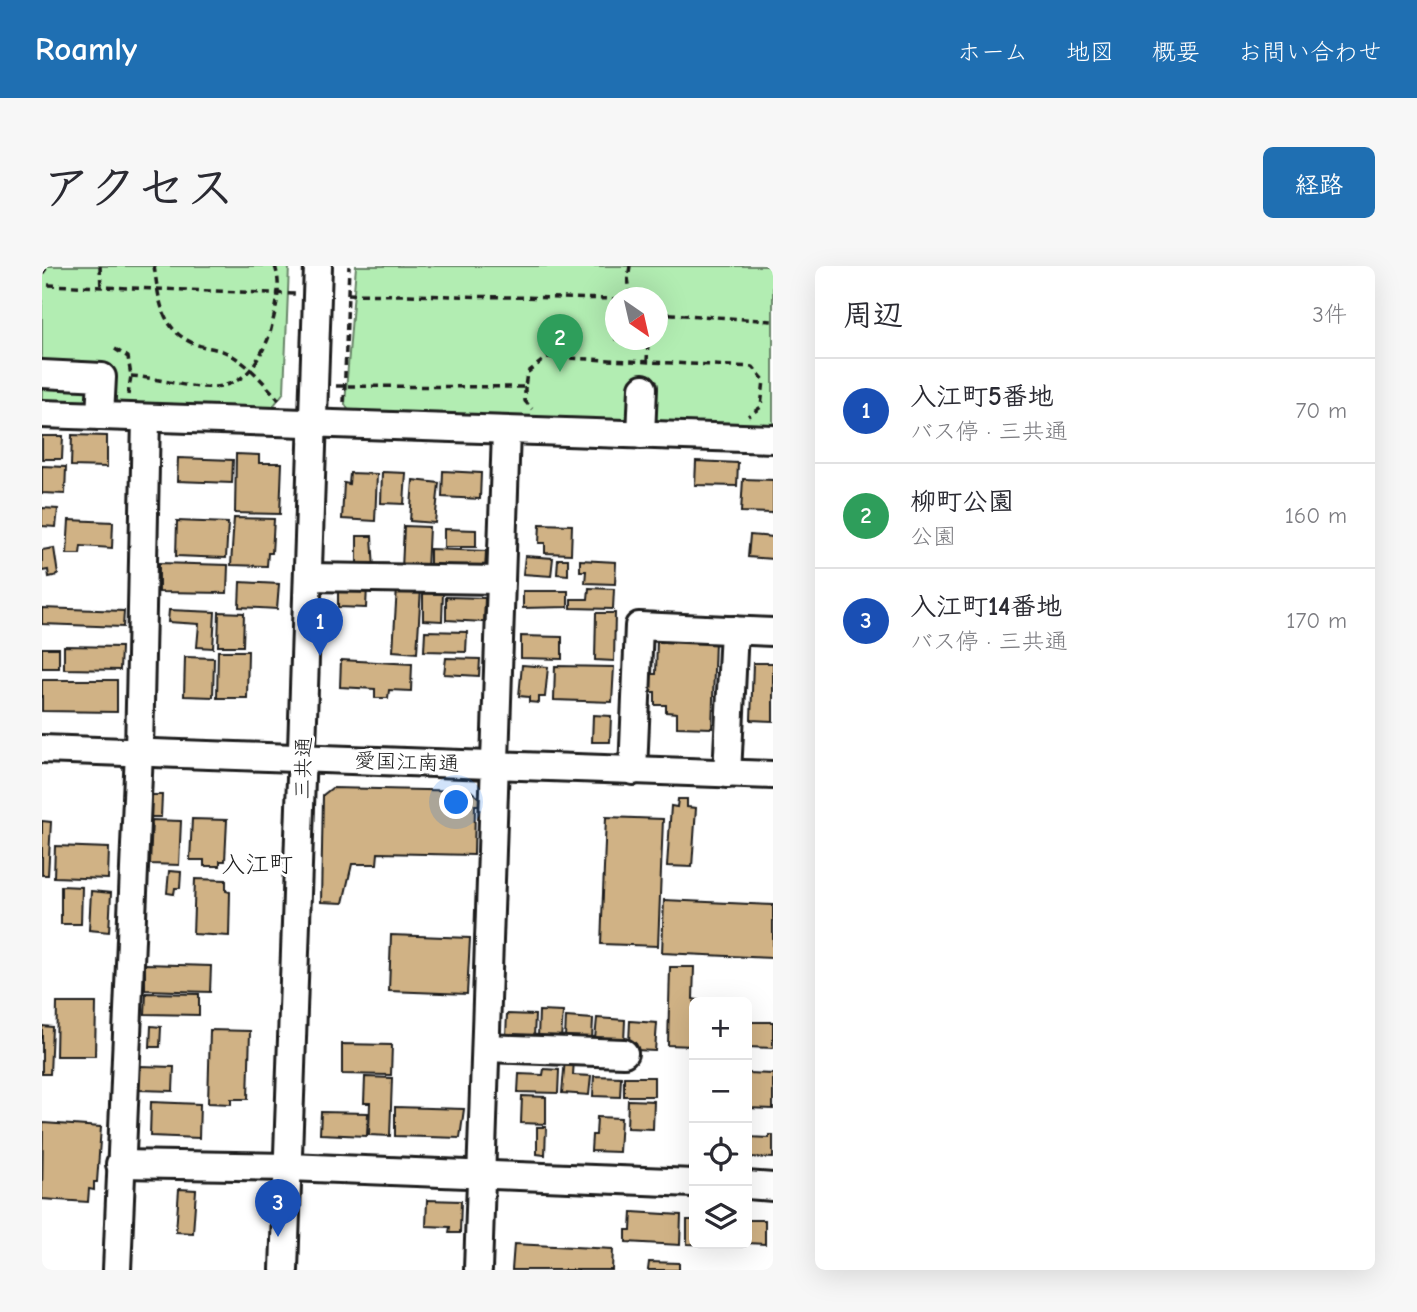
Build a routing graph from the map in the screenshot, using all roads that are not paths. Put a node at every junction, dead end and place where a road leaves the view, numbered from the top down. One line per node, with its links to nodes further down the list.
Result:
1 (318, 266): 6 (street, 三共通)
2 (42, 374): 5 (street)
3 (643, 388): 8 (street)
4 (42, 414): 5 (street)
5 (124, 417): 6 (street); 15 (street)
6 (313, 423): 7 (street); 10 (street, 三共通)
7 (506, 431): 8 (street); 11 (street)
8 (641, 435): 9 (street)
9 (773, 439)
10 (308, 577): 11 (street); 16 (street, 三共通)
11 (501, 580): 17 (street)
12 (734, 630): 13 (street); 18 (street); 19 (street)
13 (773, 632)
14 (42, 749): 15 (street, 愛国江南通)
15 (139, 751): 16 (street, 愛国江南通); 23 (street)
16 (303, 759): 17 (street, 愛国江南通); 24 (street, 三共通)
17 (496, 765): 18 (street, 愛国江南通); 21 (street)
18 (633, 771): 19 (street, 愛国江南通)
19 (727, 774): 20 (street, 愛国江南通)
20 (773, 775)
21 (486, 1048): 22 (street); 25 (street)
22 (624, 1053)
23 (120, 1164): 24 (street); 29 (street)
24 (288, 1167): 25 (street); 30 (street, 三共通)
25 (482, 1175): 26 (street); 31 (street)
26 (689, 1183)
27 (752, 1185): 28 (street)
28 (773, 1186)
29 (117, 1270)
30 (284, 1270)
31 (478, 1270)

